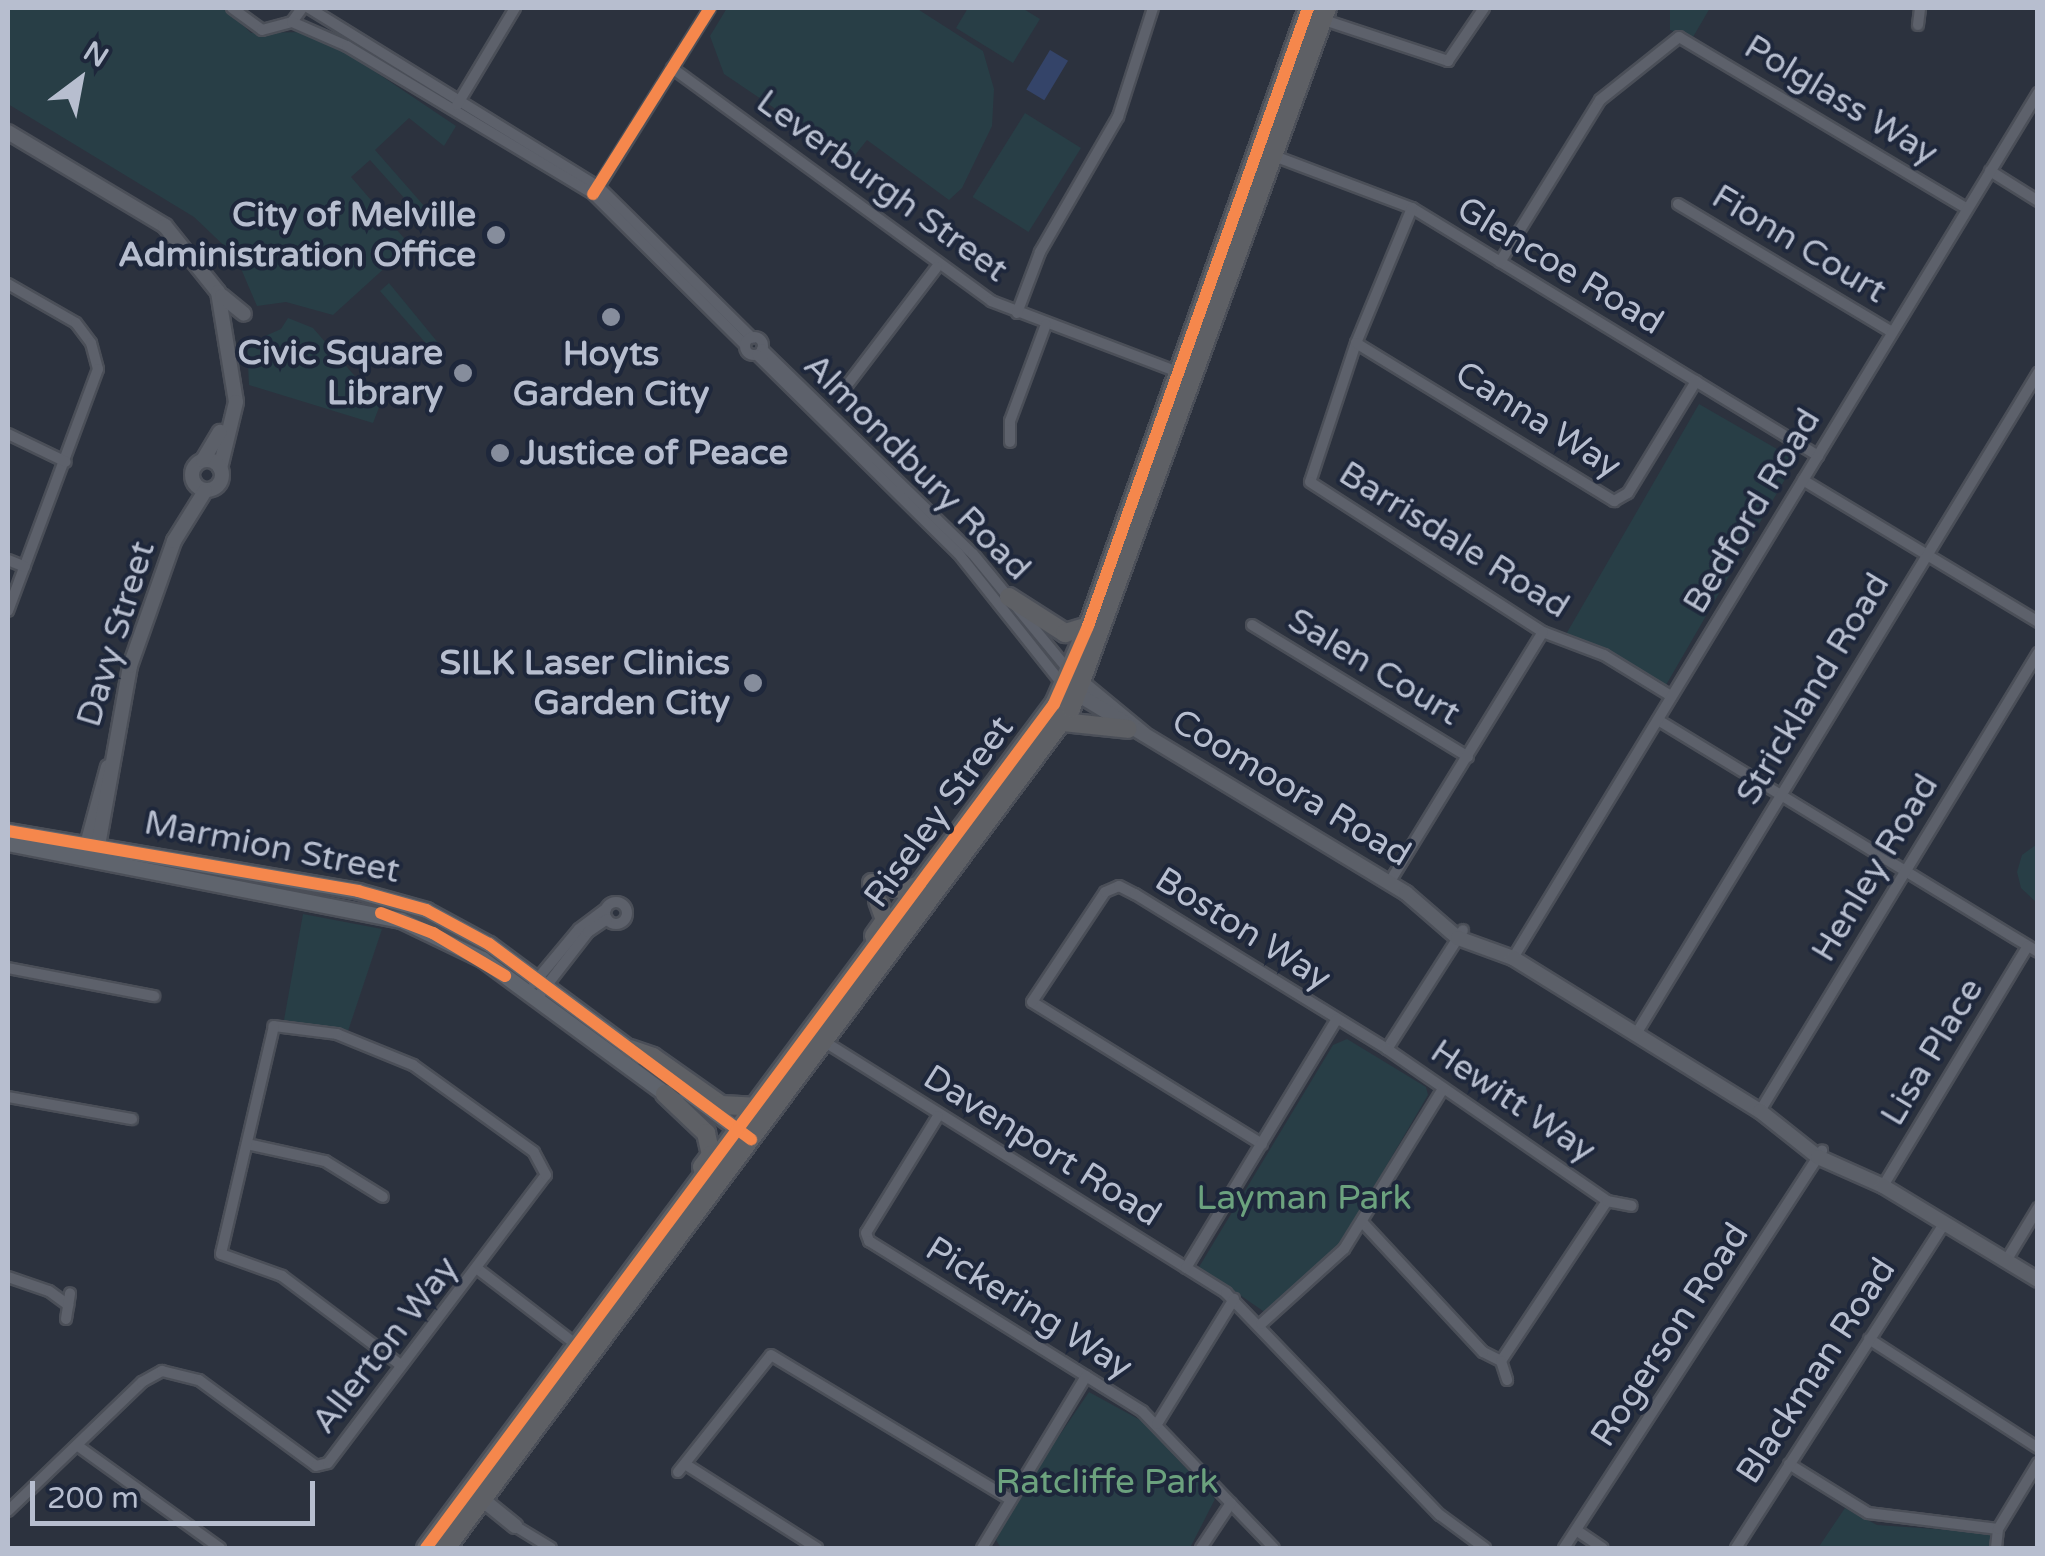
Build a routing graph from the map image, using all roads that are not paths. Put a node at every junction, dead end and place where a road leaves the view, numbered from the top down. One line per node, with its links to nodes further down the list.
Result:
1 (232, 8): 9 (street)
2 (305, 8): 9 (street); 13 (street)
3 (516, 8): 13 (street)
4 (710, 8): 11 (street)
5 (1153, 8): 29 (street)
6 (1484, 8): 8 (street)
7 (1920, 8): 10 (street)
8 (1316, 11): 17 (highway, Riseley Street)
9 (292, 22): 13 (street)
10 (1918, 25)
11 (672, 68): 19 (street); 25 (street, Leverburgh Street)
12 (2038, 93): 18 (street, Bedford Road)
13 (456, 107): 19 (street)
14 (8, 123): 16 (street)
15 (8, 132): 16 (street)
16 (38, 148): 26 (street)
17 (1267, 153): 22 (street, Glencoe Road); 35 (highway, Riseley Street); 57 (highway, Riseley Street)
18 (1990, 172): 20 (street); 23 (street, Bedford Road)
19 (596, 190): 34 (street)
20 (2038, 201)
21 (1678, 204): 32 (street, Fionn Court)
22 (1412, 208): 24 (street, Glencoe Road); 33 (street, Barrisdale Road)
23 (1967, 209): 24 (street, Polglass Way); 32 (street, Bedford Road)
24 (1500, 262): 37 (street, Glencoe Road)
25 (937, 266): 29 (street, Leverburgh Street); 38 (street)
26 (207, 279): 28 (street); 42 (street)
27 (8, 284): 43 (street)
28 (218, 292): 30 (street); 44 (street)
29 (1018, 312): 31 (street, Leverburgh Street)
30 (244, 314)
31 (1046, 324): 35 (street, Leverburgh Street); 40 (street)
32 (1892, 332): 41 (street, Bedford Road)
33 (1356, 342): 37 (street, Canna Way); 55 (street, Barrisdale Road)
34 (760, 352): 50 (street, Almondbury Road); 57 (street, Almondbury Road)
35 (1180, 372): 54 (highway, Riseley Street)
36 (2038, 373): 47 (street, Strickland Road)
37 (1696, 381): 41 (street, Glencoe Road)
38 (845, 388)
39 (8, 434): 43 (street)
40 (1010, 442)
41 (1818, 456): 45 (street, Bedford Road)
42 (203, 460): 44 (street); 46 (street)
43 (66, 462): 49 (street)
44 (220, 468): 46 (street, Davy Street)
45 (1803, 480): 47 (street); 58 (street, Bedford Road)
46 (200, 488): 66 (street, Davy Street)
47 (1927, 554): 52 (street); 63 (street, Strickland Road)
48 (8, 560): 49 (street)
49 (25, 567): 51 (street)
50 (1009, 597): 54 (highway); 57 (street, Almondbury Road)
51 (8, 611)
52 (2038, 622)
53 (1252, 625): 62 (street, Salen Court)
54 (1088, 626): 57 (highway, Riseley Street)
55 (1543, 632): 58 (street, Barrisdale Road); 62 (street)
56 (2038, 654): 67 (street, Henley Road)
57 (1073, 684): 60 (highway, Riseley Street); 61 (street, Coomoora Road); 68 (highway, Riseley Street)
58 (1671, 696): 59 (street, Bedford Road)
59 (1658, 720): 63 (street); 73 (street, Bedford Road)
60 (1063, 722): 61 (highway); 80 (highway, Riseley Street)
61 (1136, 732): 69 (street, Coomoora Road)
62 (1468, 756): 69 (street)
63 (1782, 794): 67 (street); 79 (street, Strickland Road)
64 (8, 830): 66 (main road, Marmion Street)
65 (8, 843): 66 (main road, Marmion Street)
66 (92, 849): 76 (main road, Marmion Street)
67 (1904, 871): 72 (street); 87 (street, Henley Road)
68 (925, 883): 74 (highway, Riseley Street); 74 (highway)
69 (1390, 883): 71 (street, Coomoora Road)
70 (607, 914): 76 (street)
71 (1460, 934): 73 (street, Coomoora Road); 82 (street)
72 (2033, 949): 94 (street, Lisa Place)
73 (1512, 958): 79 (street, Coomoora Road)
74 (867, 959): 86 (highway, Riseley Street)
75 (8, 968): 77 (street)
76 (537, 989): 81 (main road, Marmion Street); 84 (main road, Marmion Street)
77 (154, 996)
78 (1337, 1019): 82 (street, Boston Way); 92 (street); 92 (street, Boston Way)
79 (1636, 1034): 87 (street, Coomoora Road)
80 (826, 1042): 88 (street, Davenport Road); 90 (highway, Riseley Street)
81 (630, 1048): 86 (highway); 90 (main road, Marmion Street)
82 (1387, 1048): 83 (street, Hewitt Way)
83 (1443, 1089): 96 (street, Hewitt Way); 99 (street)
84 (665, 1094): 90 (main road, Marmion Street); 100 (highway)
85 (8, 1097): 89 (street)
86 (756, 1108): 90 (highway, Riseley Street)
87 (1760, 1111): 93 (street, Coomoora Road)
88 (938, 1116): 103 (street, Davenport Road); 114 (street, Pickering Way)
89 (132, 1119)
90 (740, 1141): 100 (highway, Riseley Street); 111 (highway, Riseley Street)
91 (246, 1144): 95 (street); 104 (street, Allerton Way); 113 (street)
92 (1262, 1144): 103 (street)
93 (1820, 1154): 94 (street, Coomoora Road); 128 (street, Rogerson Road)
94 (1883, 1186): 101 (street, Coomoora Road)
95 (383, 1198)
96 (1606, 1200): 97 (street, Hewitt Way); 112 (street, Hewitt Way)
97 (1632, 1206)
98 (2038, 1208): 102 (street)
99 (1362, 1222): 109 (street); 112 (street)
100 (670, 1223): 111 (highway, Riseley Street)
101 (1944, 1224): 102 (street, Coomoora Road); 110 (street, Blackman Road)
102 (2006, 1261): 106 (street, Coomoora Road)
103 (1186, 1268): 107 (street, Davenport Road)
104 (480, 1270): 111 (street); 113 (street, Allerton Way)
105 (8, 1277): 108 (street)
106 (2038, 1280)
107 (1234, 1299): 109 (street, Davenport Road); 116 (street)
108 (66, 1319)
109 (1261, 1324): 136 (street, Davenport Road)
110 (1869, 1339): 118 (street); 120 (street, Blackman Road)
111 (584, 1350): 121 (highway, Riseley Street); 123 (highway, Riseley Street)
112 (1500, 1362): 115 (street)
113 (398, 1363): 117 (street, Allerton Way)
114 (1086, 1376): 116 (street, Pickering Way); 122 (street)
115 (1506, 1380)
116 (1158, 1424): 124 (street, Pickering Way)
117 (78, 1446): 125 (street, Allerton Way); 130 (street)
118 (2038, 1448)
119 (2038, 1463): 127 (street)
120 (1789, 1464): 127 (street); 139 (street, Blackman Road)
121 (482, 1474): 123 (street); 129 (highway, Riseley Street)
122 (1011, 1500): 132 (street); 133 (street)
123 (481, 1503): 126 (street); 129 (highway, Riseley Street)
124 (1231, 1503): 134 (street); 135 (street, Pickering Way)
125 (8, 1511)
126 (515, 1526): 131 (street)
127 (1998, 1529): 140 (street)
128 (1576, 1530): 137 (street, Rogerson Road); 138 (street)
129 (436, 1544)
130 (220, 1548)
131 (551, 1548)
132 (816, 1548)
133 (982, 1548)
134 (1201, 1548)
135 (1274, 1548)
136 (1486, 1548)
137 (1564, 1548)
138 (1603, 1548)
139 (1736, 1548)
140 (1996, 1548)

